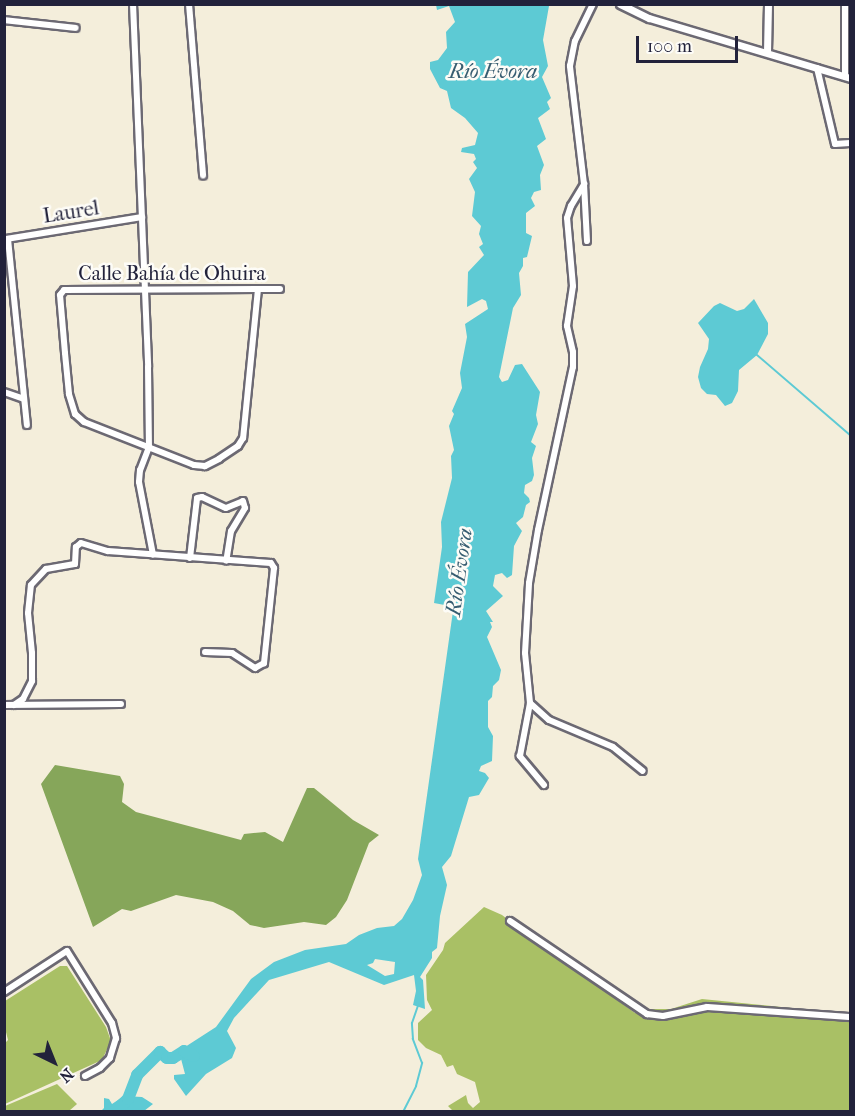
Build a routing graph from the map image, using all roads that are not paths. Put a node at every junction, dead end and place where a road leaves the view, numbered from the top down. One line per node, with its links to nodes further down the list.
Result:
1 (133, 4): 16 (street)
2 (189, 4): 14 (street)
3 (593, 4): 15 (street)
4 (620, 4): 7 (street)
5 (768, 4): 10 (street)
6 (845, 4): 12 (street)
7 (630, 7): 10 (street)
8 (4, 20): 9 (street)
9 (76, 28)
10 (767, 52): 11 (street)
11 (817, 68): 12 (street); 13 (street)
12 (848, 77)
13 (850, 143)
14 (202, 175)
15 (584, 184): 18 (street); 30 (street)
16 (142, 217): 17 (street, Laurel); 21 (street)
17 (6, 239): 23 (street)
18 (587, 241)
19 (258, 289): 20 (street, Calle Bahía de Ohuira); 21 (street, Calle Bahía de Ohuira); 25 (street)
20 (280, 289)
21 (145, 290): 25 (street); 25 (street, Calle Bahía de Ohuira)
22 (4, 392): 23 (street)
23 (24, 399): 24 (street)
24 (27, 425)
25 (149, 447): 26 (street)
26 (153, 555): 27 (street); 33 (street)
27 (190, 558): 28 (street); 28 (street)
28 (226, 561): 29 (street)
29 (205, 652)
30 (530, 703): 34 (street); 35 (street)
31 (121, 704): 33 (street)
32 (4, 705): 33 (street)
33 (14, 705)
34 (643, 771)
35 (544, 784)
36 (510, 921): 38 (street)
37 (4, 992): 39 (street)
38 (850, 1017)
39 (85, 1076)

